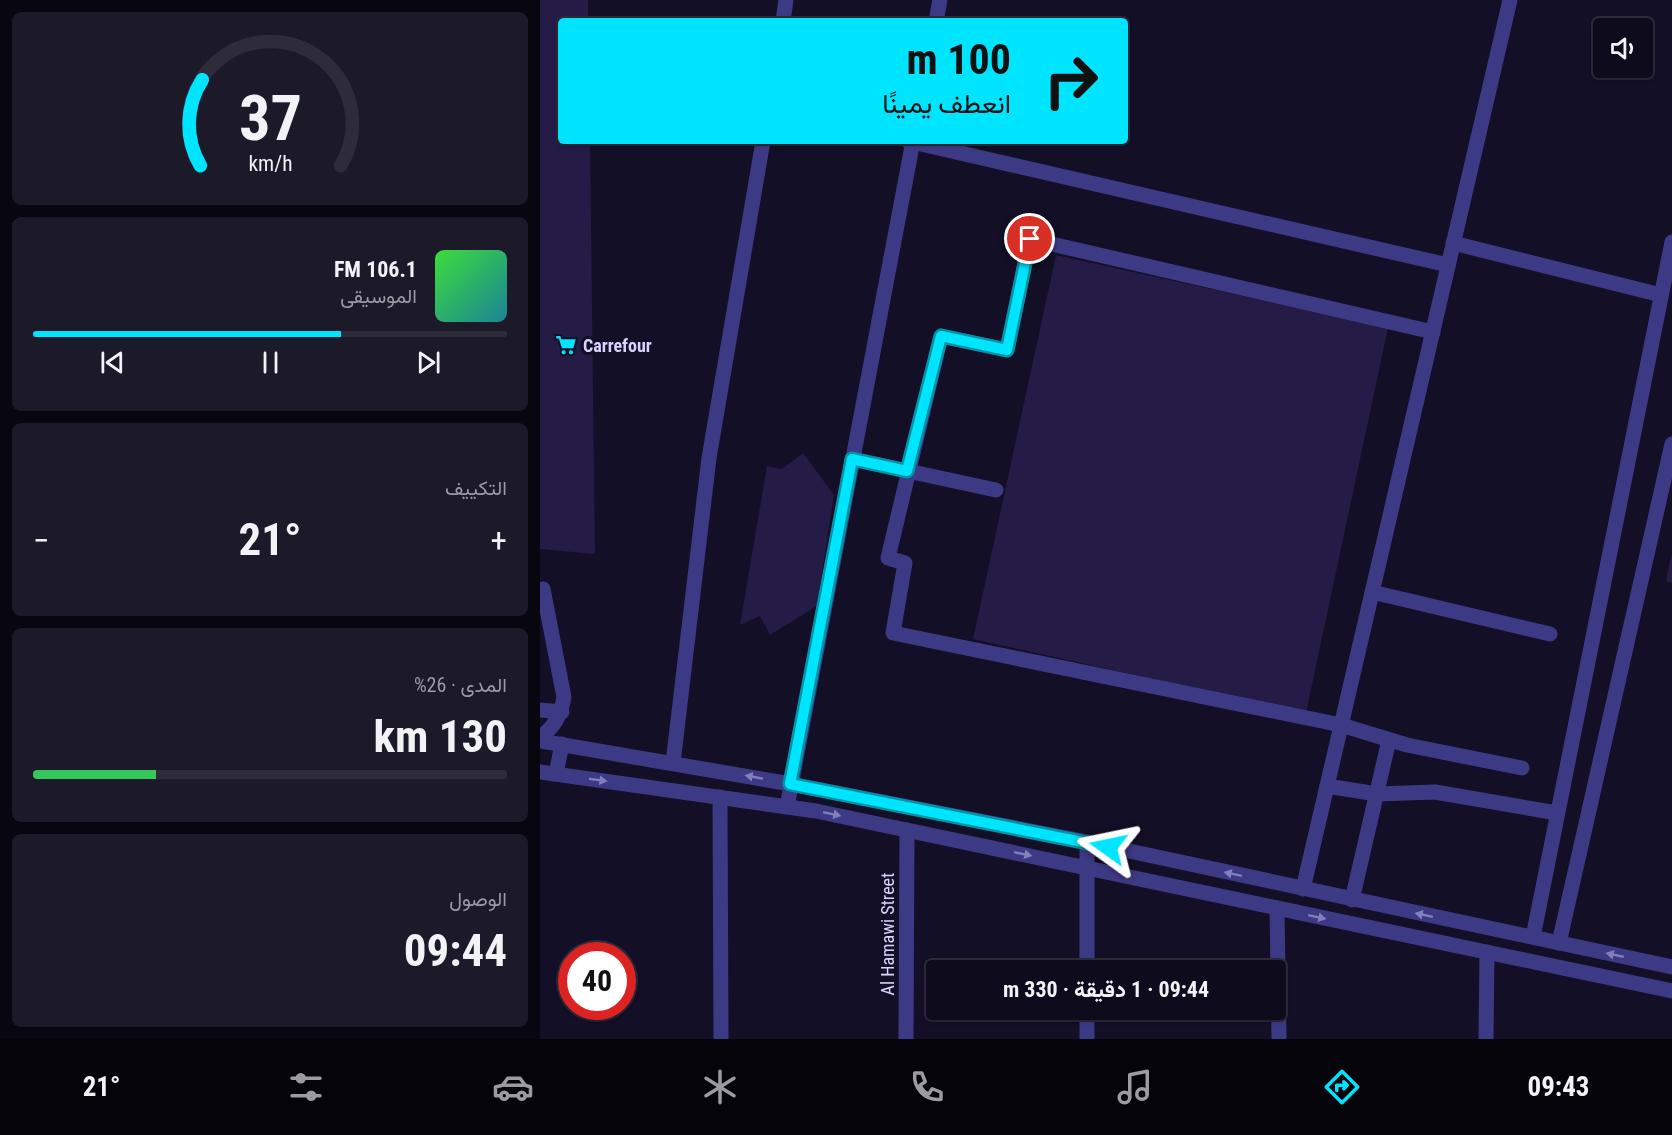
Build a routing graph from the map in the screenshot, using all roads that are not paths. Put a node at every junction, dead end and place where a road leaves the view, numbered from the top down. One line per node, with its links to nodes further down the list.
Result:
1 (786, 0): 4 (street)
2 (940, 0): 5 (street)
3 (1510, 0): 10 (street)
4 (783, 18)
5 (937, 18)
6 (762, 144): 28 (street)
7 (910, 144): 15 (street)
8 (924, 144): 11 (street)
9 (1672, 242): 12 (street)
10 (1453, 243): 11 (street); 12 (street)
11 (1448, 265): 13 (street)
12 (1661, 295): 38 (street)
13 (1433, 332): 16 (street); 19 (street)
14 (1672, 444): 46 (street)
15 (852, 459): 16 (street); 33 (street)
16 (907, 471): 17 (street); 23 (street)
17 (996, 490)
18 (543, 589): 22 (street)
19 (1372, 592): 20 (street); 23 (street)
20 (1550, 634)
21 (540, 710): 22 (street)
22 (562, 712): 24 (street)
23 (1341, 725): 25 (street); 34 (street)
24 (540, 739): 26 (street)
25 (1389, 740): 29 (street); 35 (street)
26 (562, 744): 27 (street); 31 (street)
27 (626, 755): 28 (street); 32 (street)
28 (673, 763): 33 (street, one-way to 28)
29 (1522, 768)
30 (540, 772): 31 (street)
31 (556, 774): 32 (street, one-way to 32)
32 (621, 783): 36 (street)
33 (790, 784): 37 (street); 40 (street)
34 (1328, 786): 35 (street); 42 (street)
35 (1377, 794): 38 (street); 43 (street)
36 (720, 797): 37 (street); 52 (street)
37 (787, 807): 39 (street, one-way to 39)
38 (1557, 813): 45 (street)
39 (907, 830): 41 (street, one-way to 41); 53 (street, Al Hamawi Street)
40 (1087, 842): 41 (street); 42 (street, one-way to 40)
41 (1087, 867): 44 (street); 48 (street)
42 (1303, 889): 43 (street)
43 (1353, 900): 45 (street, one-way to 43)
44 (1277, 908): 47 (street, one-way to 47); 55 (street)
45 (1533, 937): 46 (street)
46 (1559, 943): 49 (street, one-way to 46)
47 (1487, 952): 50 (street); 56 (street)
48 (1087, 960)
49 (1672, 968)
50 (1672, 991)
51 (1087, 1020): 54 (street)
52 (721, 1039)
53 (906, 1039)
54 (1087, 1039)
55 (1278, 1039)
56 (1486, 1039)

